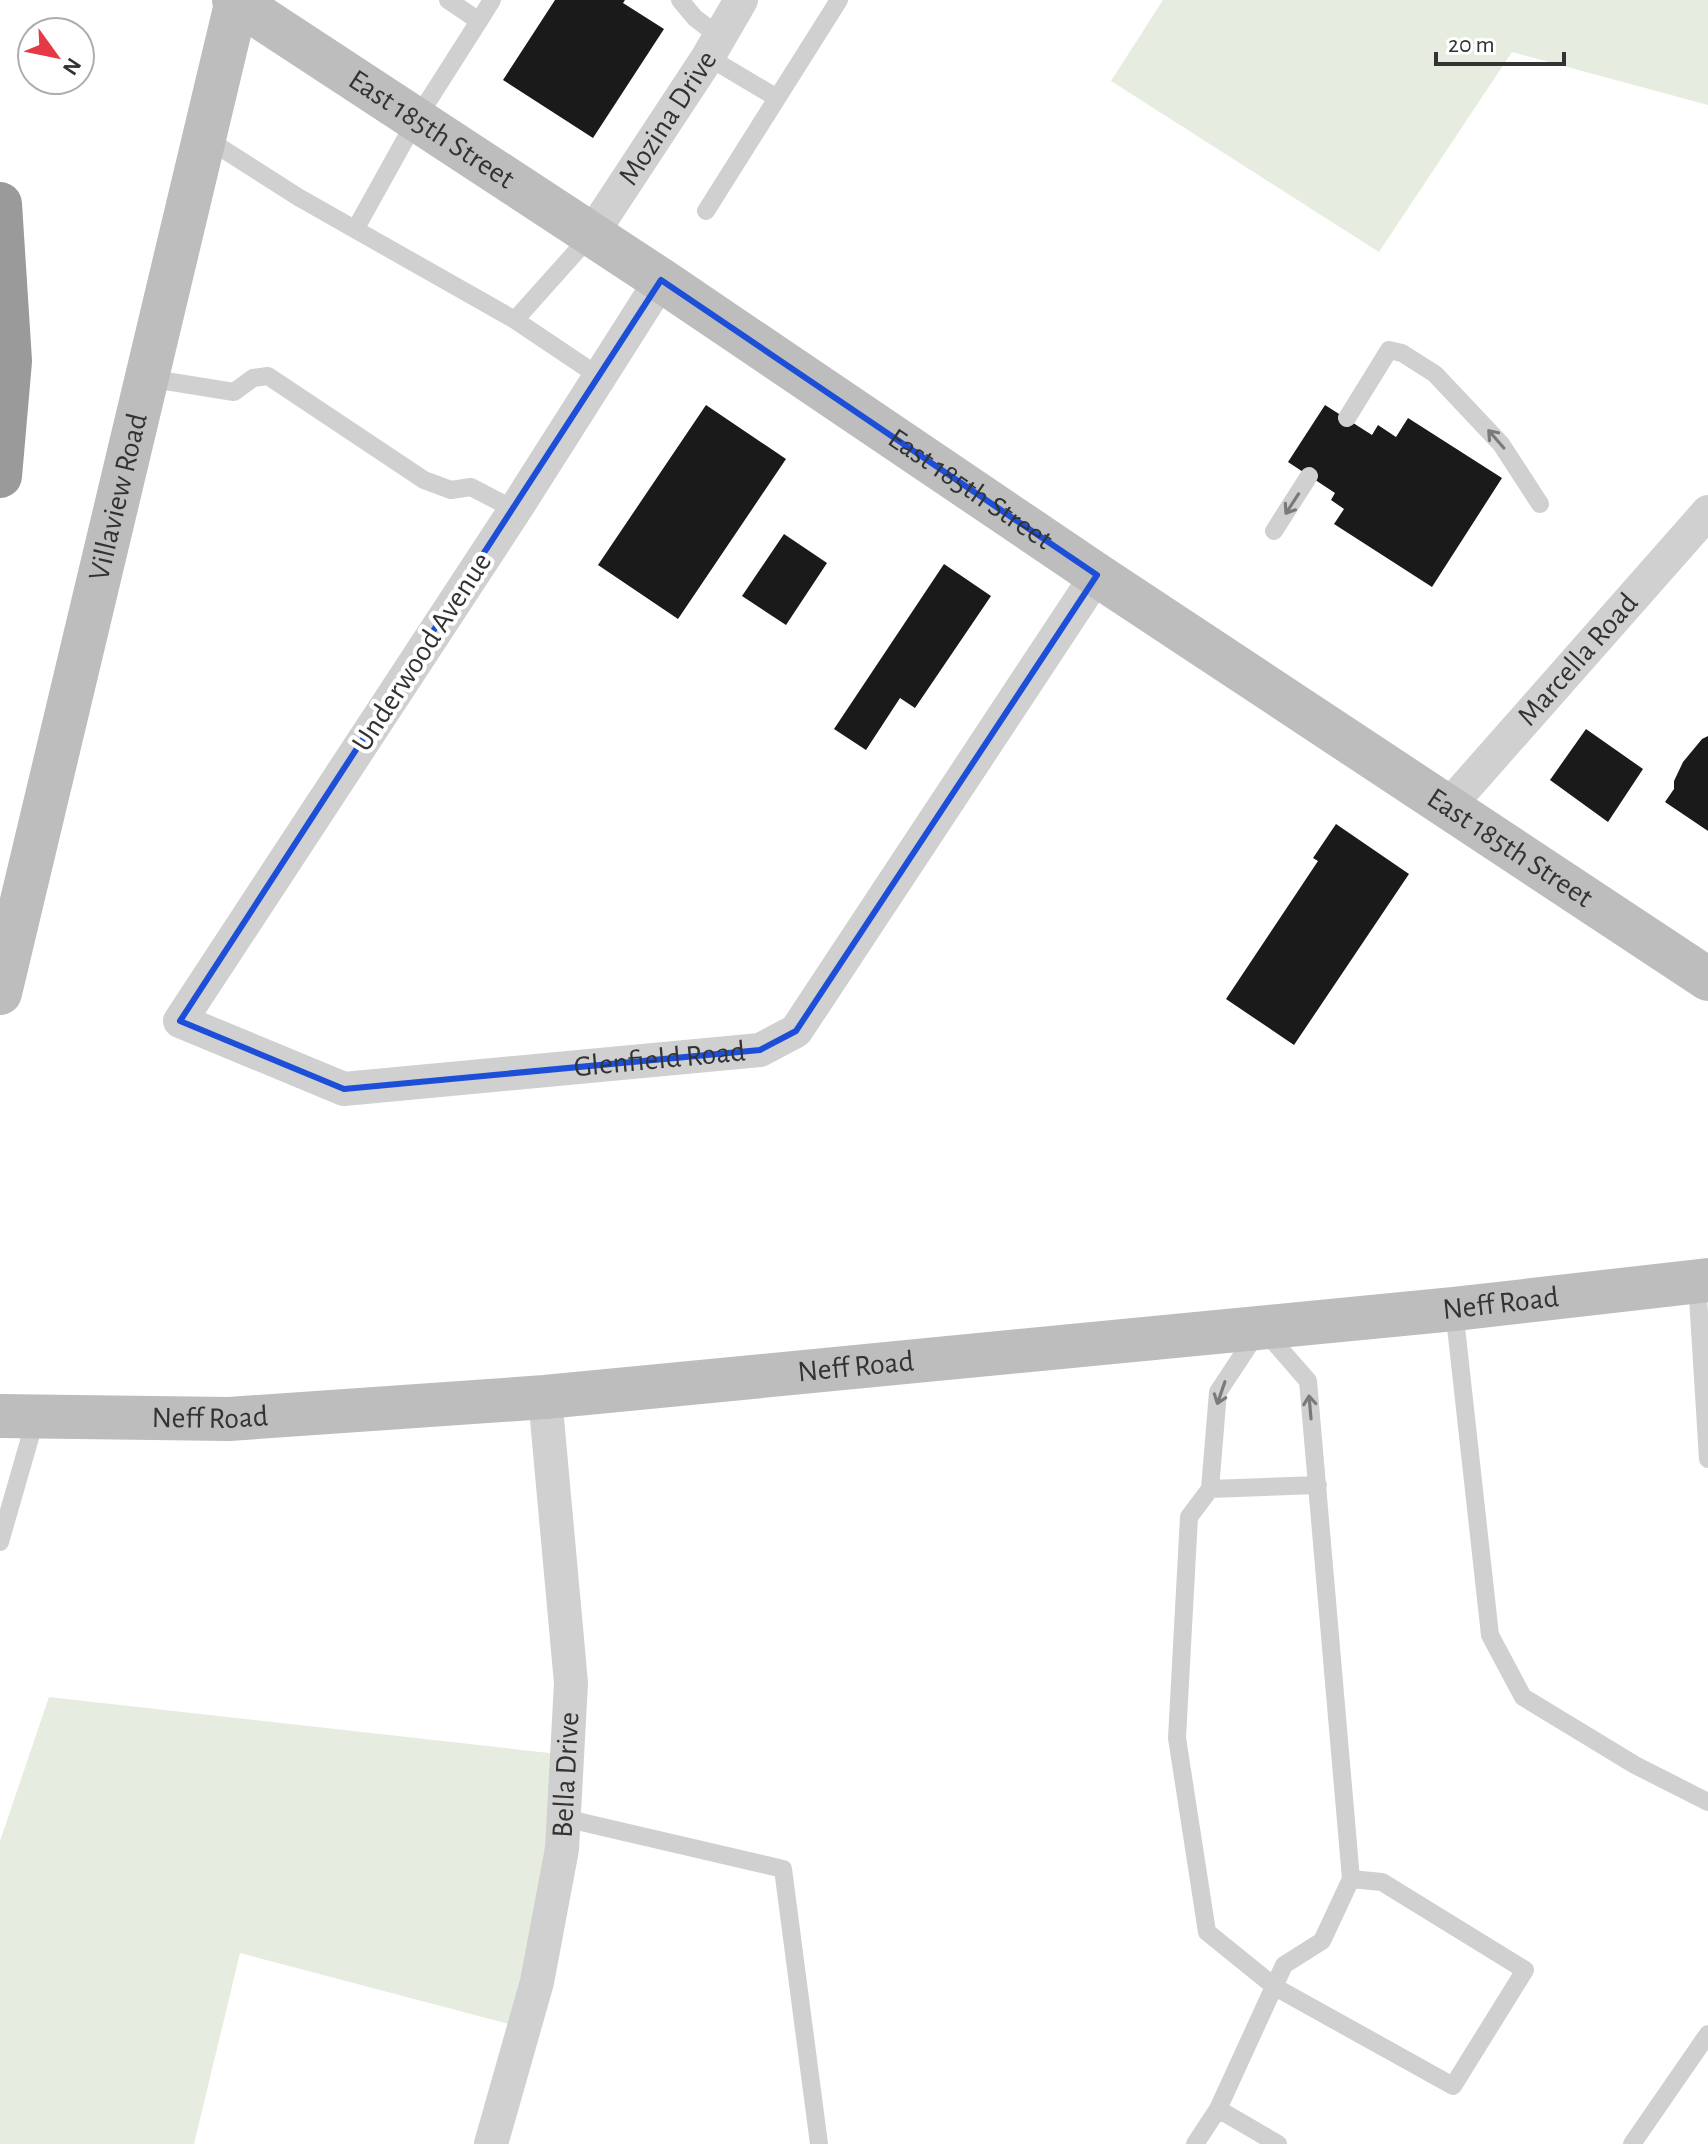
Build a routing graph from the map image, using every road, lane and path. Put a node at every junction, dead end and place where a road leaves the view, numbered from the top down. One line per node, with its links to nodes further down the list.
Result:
1 (448, 0): 7 (lane)
2 (492, 0): 7 (lane)
3 (680, 0): 8 (lane)
4 (741, 0): 8 (street, Mozina Drive)
5 (839, 0): 9 (lane)
6 (236, 1): 10 (street, East 185th Street); 11 (street, Villaview Road)
7 (479, 21): 10 (lane)
8 (714, 47): 9 (lane); 15 (street, Mozina Drive)
9 (777, 98): 13 (lane)
10 (416, 120): 14 (lane); 15 (street, East 185th Street)
11 (204, 137): 14 (lane); 19 (street, Villaview Road)
12 (0, 204): 21 (highway)
13 (706, 211)
14 (356, 228): 17 (lane)
15 (591, 235): 16 (street, East 185th Street); 17 (lane)
16 (661, 280): 18 (street, Underwood Avenue); 27 (street, East 185th Street)
17 (515, 320): 18 (lane)
18 (600, 377): 24 (street, Underwood Avenue)
19 (147, 378): 24 (lane); 30 (street, Villaview Road)
20 (1347, 418): 23 (lane, one-way to 20)
21 (0, 476)
22 (1309, 476): 26 (lane, one-way to 26)
23 (1540, 504)
24 (515, 510): 31 (street, Underwood Avenue)
25 (1708, 512): 28 (street, Marcella Road)
26 (1274, 531)
27 (1097, 575): 28 (street, East 185th Street); 31 (street, Glenfield Road)
28 (1447, 808): 29 (street, East 185th Street)
29 (1708, 979)
30 (0, 993)
31 (180, 1021)
32 (1702, 1280): 33 (street, Neff Road); 37 (lane)
33 (1454, 1309): 34 (street, Neff Road); 42 (lane)
34 (1261, 1327): 35 (street, Neff Road); 39 (lane, one-way to 34); 40 (lane, one-way to 40)
35 (545, 1397): 36 (street, Neff Road); 43 (street, Bella Drive)
36 (18, 1416): 41 (lane)
37 (1707, 1421): 38 (lane)
38 (1708, 1459)
39 (1318, 1485): 40 (lane); 44 (lane)
40 (1210, 1489): 45 (lane)
41 (0, 1542)
42 (1708, 1802)
43 (564, 1818): 48 (street, Bella Drive); 49 (lane)
44 (1351, 1879): 45 (lane); 45 (lane)
45 (1275, 1987): 47 (lane)
46 (1708, 2034): 52 (lane)
47 (1218, 2109): 50 (lane); 51 (lane)
48 (491, 2144)
49 (819, 2144)
50 (1195, 2144)
51 (1278, 2144)
52 (1632, 2144)

